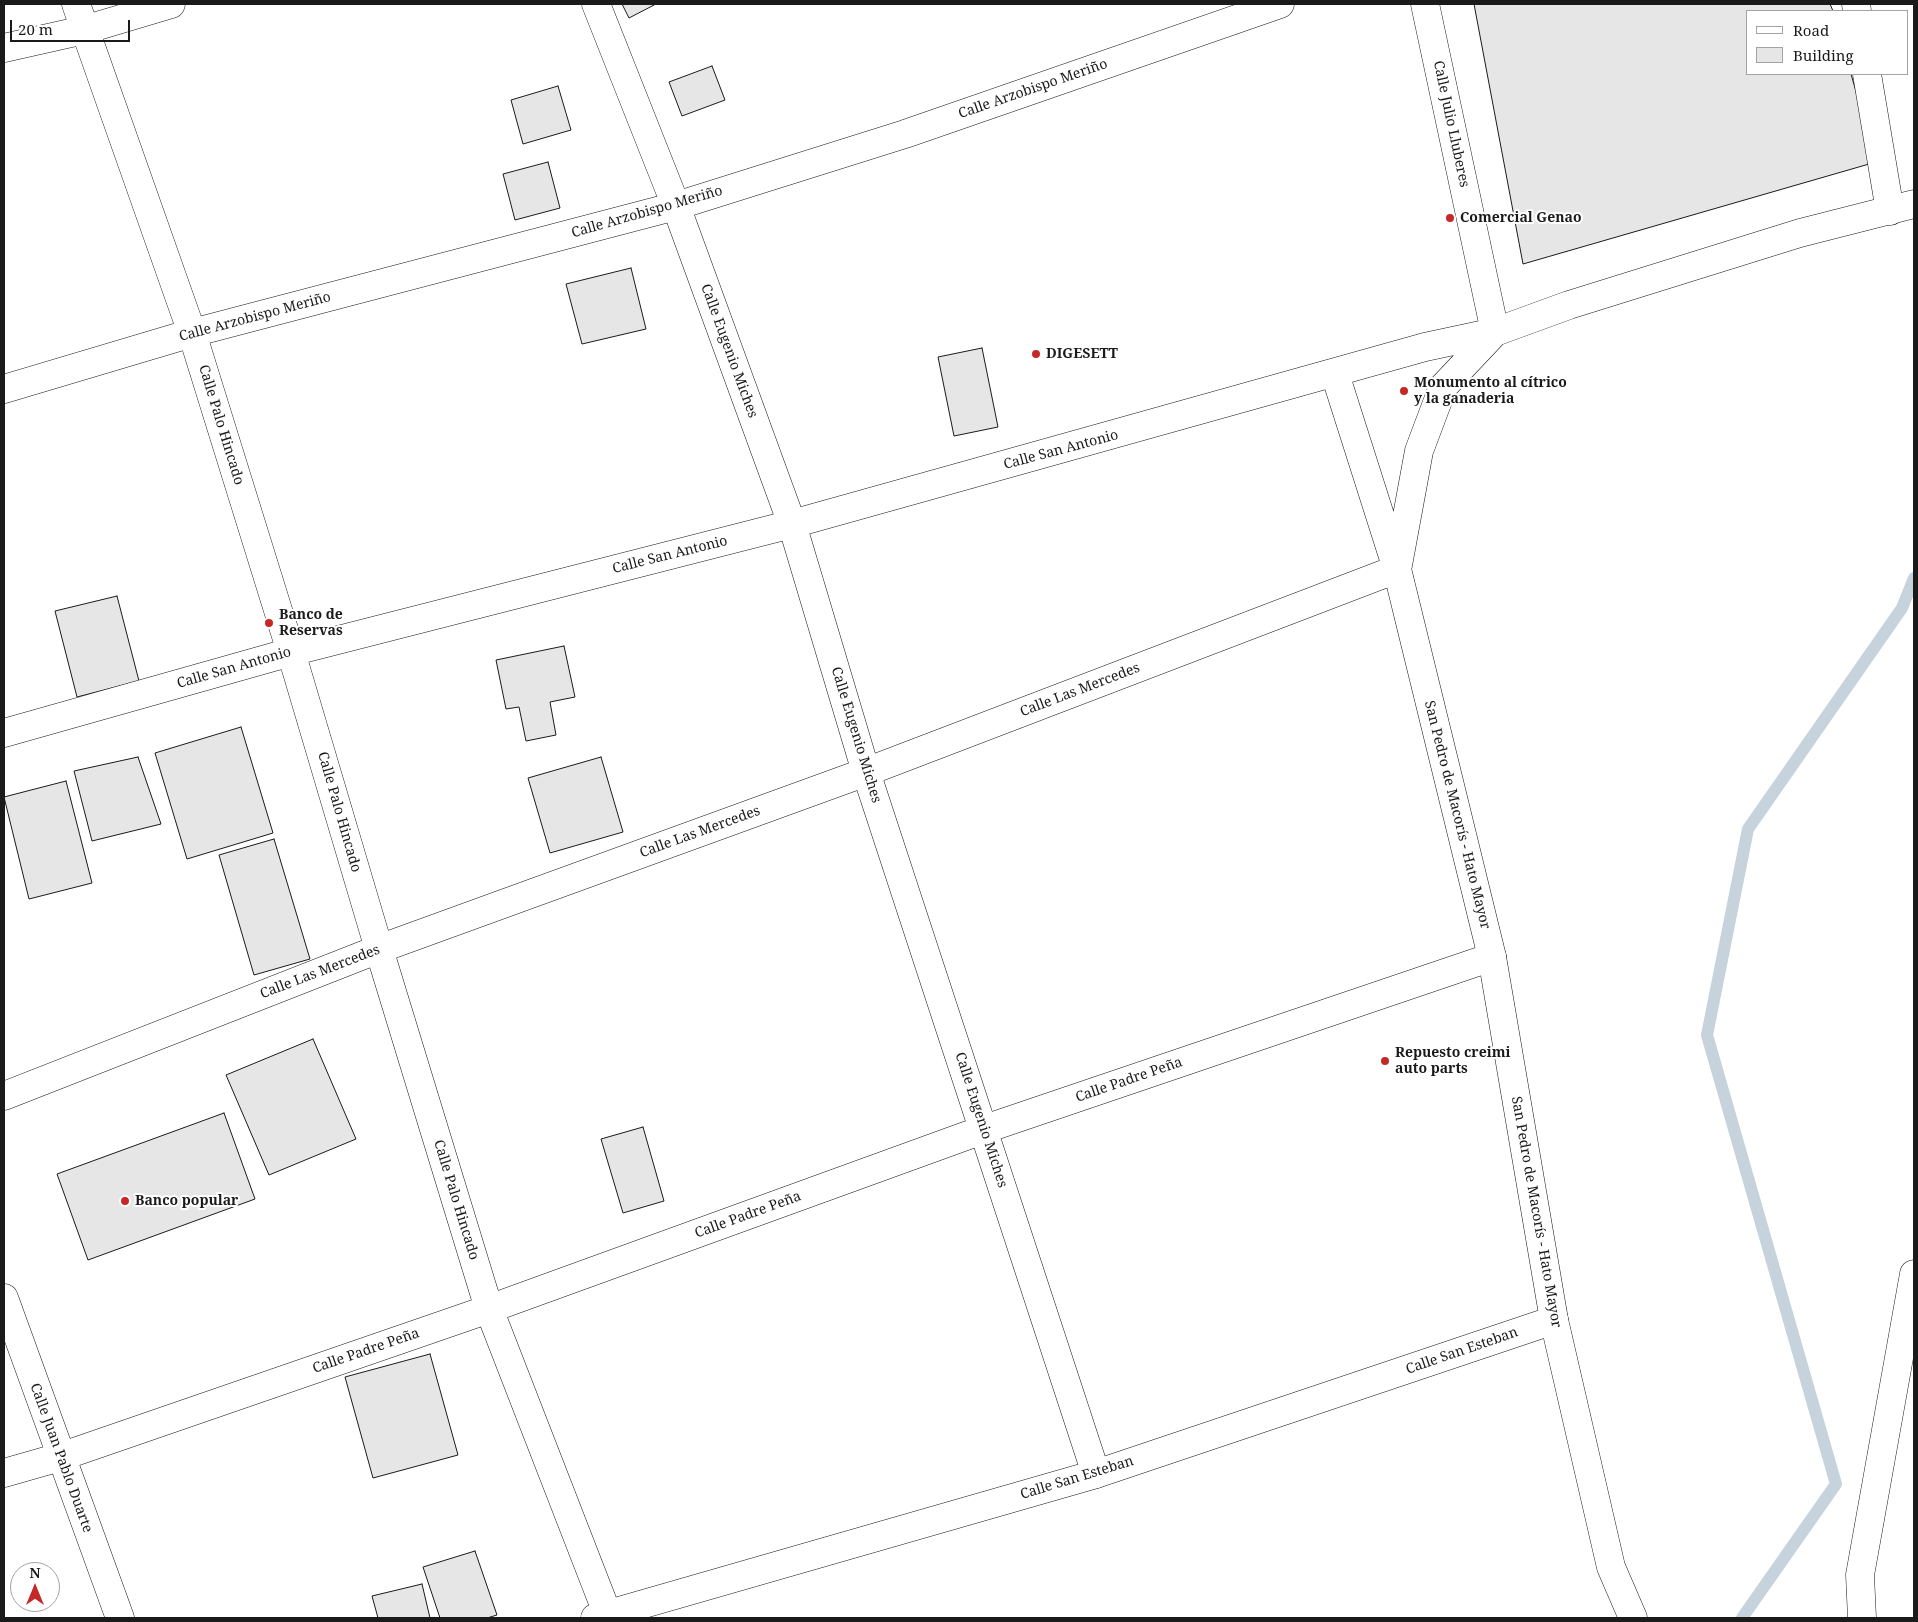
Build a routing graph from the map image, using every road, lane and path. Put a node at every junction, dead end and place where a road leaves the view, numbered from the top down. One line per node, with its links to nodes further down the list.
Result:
1 (76, 4): 6 (street, Calle Palo Hincado)
2 (171, 4): 6 (street)
3 (596, 4): 9 (street, Calle Eugenio Miches)
4 (1280, 4): 9 (street, Calle Arzobispo Meriño)
5 (1425, 4): 11 (street, Calle Julio Lluberes)
6 (84, 30): 7 (street); 12 (street, Calle Palo Hincado)
7 (4, 48)
8 (1868, 75): 10 (street)
9 (676, 206): 12 (street, Calle Arzobispo Meriño); 15 (street, Calle Eugenio Miches)
10 (1902, 208): 11 (street, Calle San Antonio)
11 (1495, 332): 13 (street, Calle San Antonio); 16 (street, San Pedro de Macorís - Hato Mayor)
12 (192, 333): 14 (street, Calle Arzobispo Meriño); 17 (street, Calle Palo Hincado)
13 (1335, 374): 15 (street, Calle San Antonio); 16 (street, San Pedro de Macorís - Hato Mayor)
14 (4, 389)
15 (792, 524): 17 (street, Calle San Antonio); 19 (street, Calle Eugenio Miches)
16 (1397, 569): 19 (street, Calle Las Mercedes); 21 (street, San Pedro de Macorís - Hato Mayor)
17 (292, 652): 18 (street, Calle San Antonio); 20 (street, Calle Palo Hincado)
18 (4, 733)
19 (866, 772): 20 (street, Calle Las Mercedes); 23 (street, Calle Eugenio Miches)
20 (379, 949): 22 (street, Calle Las Mercedes); 26 (street, Calle Palo Hincado)
21 (1492, 957): 23 (street, Calle Padre Peña); 27 (street, San Pedro de Macorís - Hato Mayor)
22 (4, 1096)
23 (985, 1129): 26 (street, Calle Padre Peña); 30 (street, Calle Eugenio Miches)
24 (1914, 1274): 34 (street)
25 (4, 1298): 28 (street, Calle Juan Pablo Duarte)
26 (489, 1309): 28 (street, Calle Padre Peña); 31 (street, Calle Palo Hincado)
27 (1554, 1320): 30 (street, Calle San Esteban); 33 (street, San Pedro de Macorís - Hato Mayor)
28 (60, 1457): 29 (street, Calle Padre Peña); 32 (street, Calle Juan Pablo Duarte)
29 (4, 1473)
30 (1096, 1474): 31 (street, Calle San Esteban)
31 (604, 1617)
32 (120, 1618)
33 (1633, 1618)
34 (1862, 1618)

